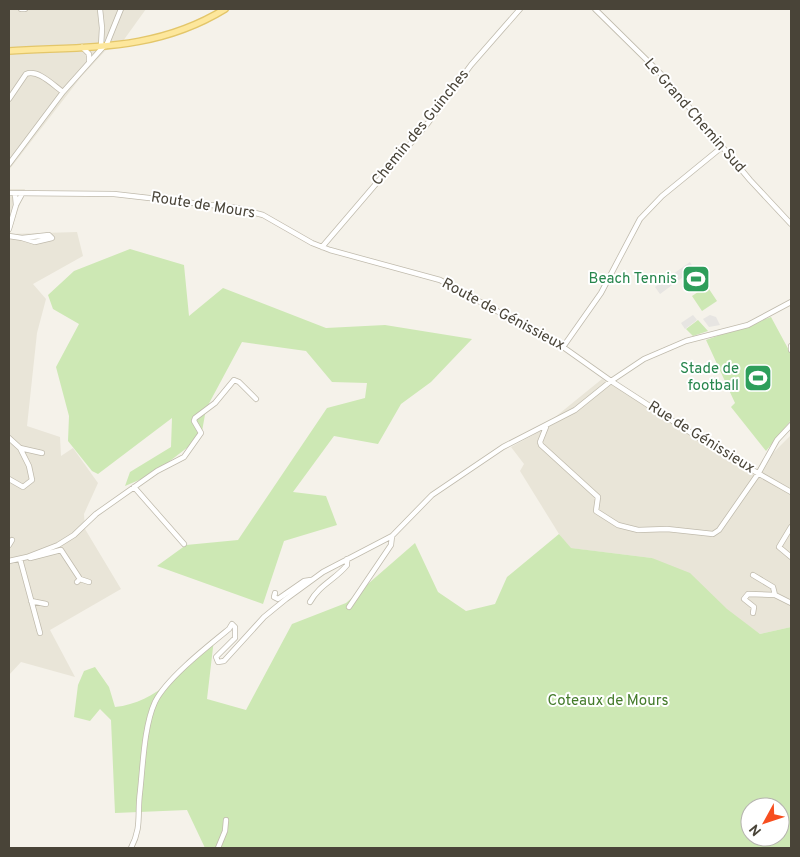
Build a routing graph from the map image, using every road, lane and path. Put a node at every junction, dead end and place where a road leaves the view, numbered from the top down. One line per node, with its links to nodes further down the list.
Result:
1 (21, 9): 2 (street)
2 (25, 9)
3 (100, 9): 8 (street)
4 (121, 9): 9 (street)
5 (225, 9): 10 (main road)
6 (520, 9): 26 (street, Chemin des Guinches)
7 (595, 9): 16 (street, Le Grand Chemin Sud)
8 (102, 28): 9 (street); 10 (street)
9 (113, 29): 10 (street)
10 (102, 46): 11 (main road); 13 (street)
11 (82, 47): 12 (main road); 13 (street)
12 (9, 51)
13 (89, 60): 14 (street)
14 (62, 92): 15 (street); 17 (street)
15 (9, 99)
16 (722, 147): 22 (street, Le Grand Chemin Sud); 29 (street)
17 (9, 164)
18 (9, 193): 19 (street, Route de Mours)
19 (15, 194): 20 (street, Route de Mours); 21 (street)
20 (22, 194): 21 (street); 26 (street, Route de Mours)
21 (16, 205): 23 (street)
22 (791, 224)
23 (9, 229)
24 (9, 236): 25 (street)
25 (22, 238): 25 (street)
26 (322, 247): 27 (street, Route de Mours)
27 (387, 264): 29 (street, Route de Génissieux)
28 (791, 302): 32 (street)
29 (563, 346): 32 (street, Route de Génissieux)
30 (791, 346): 31 (street)
31 (791, 350)
32 (611, 381): 35 (street); 39 (street, Rue de Génissieux)
33 (256, 399): 41 (street)
34 (791, 425): 39 (street)
35 (546, 426): 39 (street); 44 (street)
36 (9, 438): 37 (street)
37 (20, 448): 38 (street); 40 (street)
38 (42, 453)
39 (758, 474): 42 (street, Rue de Génissieux)
40 (9, 479)
41 (134, 487): 46 (street); 50 (street)
42 (791, 492)
43 (791, 527): 49 (street)
44 (392, 536): 52 (street); 63 (street)
45 (12, 540): 47 (street)
46 (184, 544)
47 (9, 545)
48 (9, 554): 53 (street)
49 (791, 556)
50 (27, 557): 51 (street); 56 (street)
51 (20, 559): 53 (street); 59 (street)
52 (347, 559): 55 (street); 60 (street)
53 (10, 561)
54 (753, 575): 58 (street)
55 (312, 580): 57 (street); 67 (street)
56 (89, 582)
57 (275, 594)
58 (775, 595): 61 (street); 64 (street)
59 (31, 601): 62 (street); 65 (street)
60 (310, 602)
61 (791, 603)
62 (46, 604)
63 (349, 607)
64 (754, 613)
65 (40, 633)
66 (226, 820): 68 (street)
67 (131, 848)
68 (218, 848)

